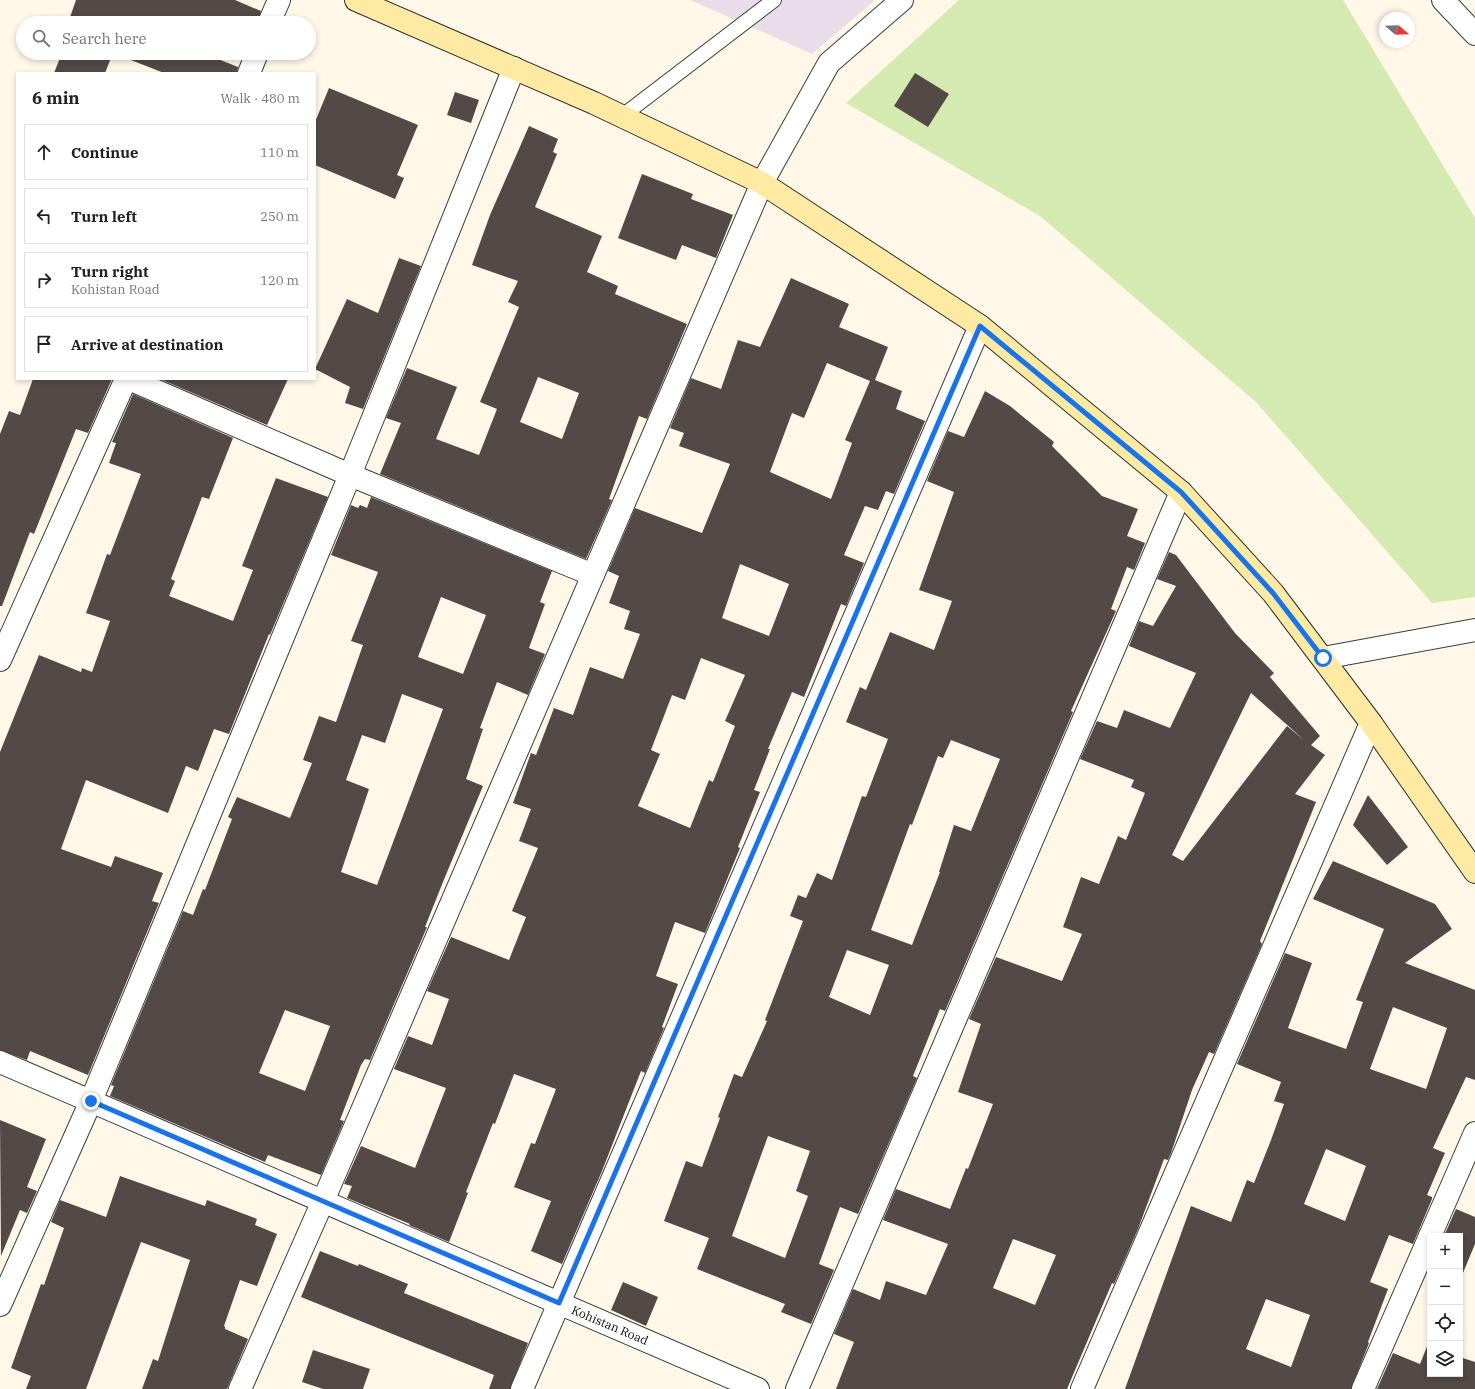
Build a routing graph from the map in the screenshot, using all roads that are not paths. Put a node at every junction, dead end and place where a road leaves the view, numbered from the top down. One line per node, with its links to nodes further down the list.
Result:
1 (279, 0): 6 (street)
2 (356, 0): 9 (main road)
3 (774, 0): 11 (lane)
4 (902, 0): 12 (street)
5 (1443, 0): 7 (street)
6 (273, 16)
7 (1475, 34)
8 (254, 60): 10 (street)
9 (514, 68): 11 (main road); 16 (street)
10 (249, 72)
11 (621, 117): 12 (main road)
12 (762, 183): 13 (main road); 18 (street)
13 (980, 326): 17 (main road); 30 (street)
14 (126, 380): 21 (street)
15 (131, 380): 16 (street)
16 (350, 475): 18 (street); 25 (street)
17 (1181, 492): 20 (main road); 35 (street)
18 (593, 575): 27 (street)
19 (1475, 630): 20 (street)
20 (1323, 658): 22 (main road)
21 (0, 660)
22 (1371, 723): 23 (main road); 36 (street)
23 (1475, 872)
24 (0, 1062): 25 (street, Kohistan Road)
25 (91, 1101): 27 (street, Kohistan Road); 31 (street)
26 (1475, 1133): 28 (street)
27 (323, 1201): 30 (street, Kohistan Road); 32 (street)
28 (1431, 1233)
29 (1427, 1243): 37 (street)
30 (559, 1303): 33 (street); 34 (street, Kohistan Road)
31 (0, 1305)
32 (240, 1389)
33 (522, 1389)
34 (758, 1389)
35 (797, 1389)
36 (1082, 1389)
37 (1363, 1389)

